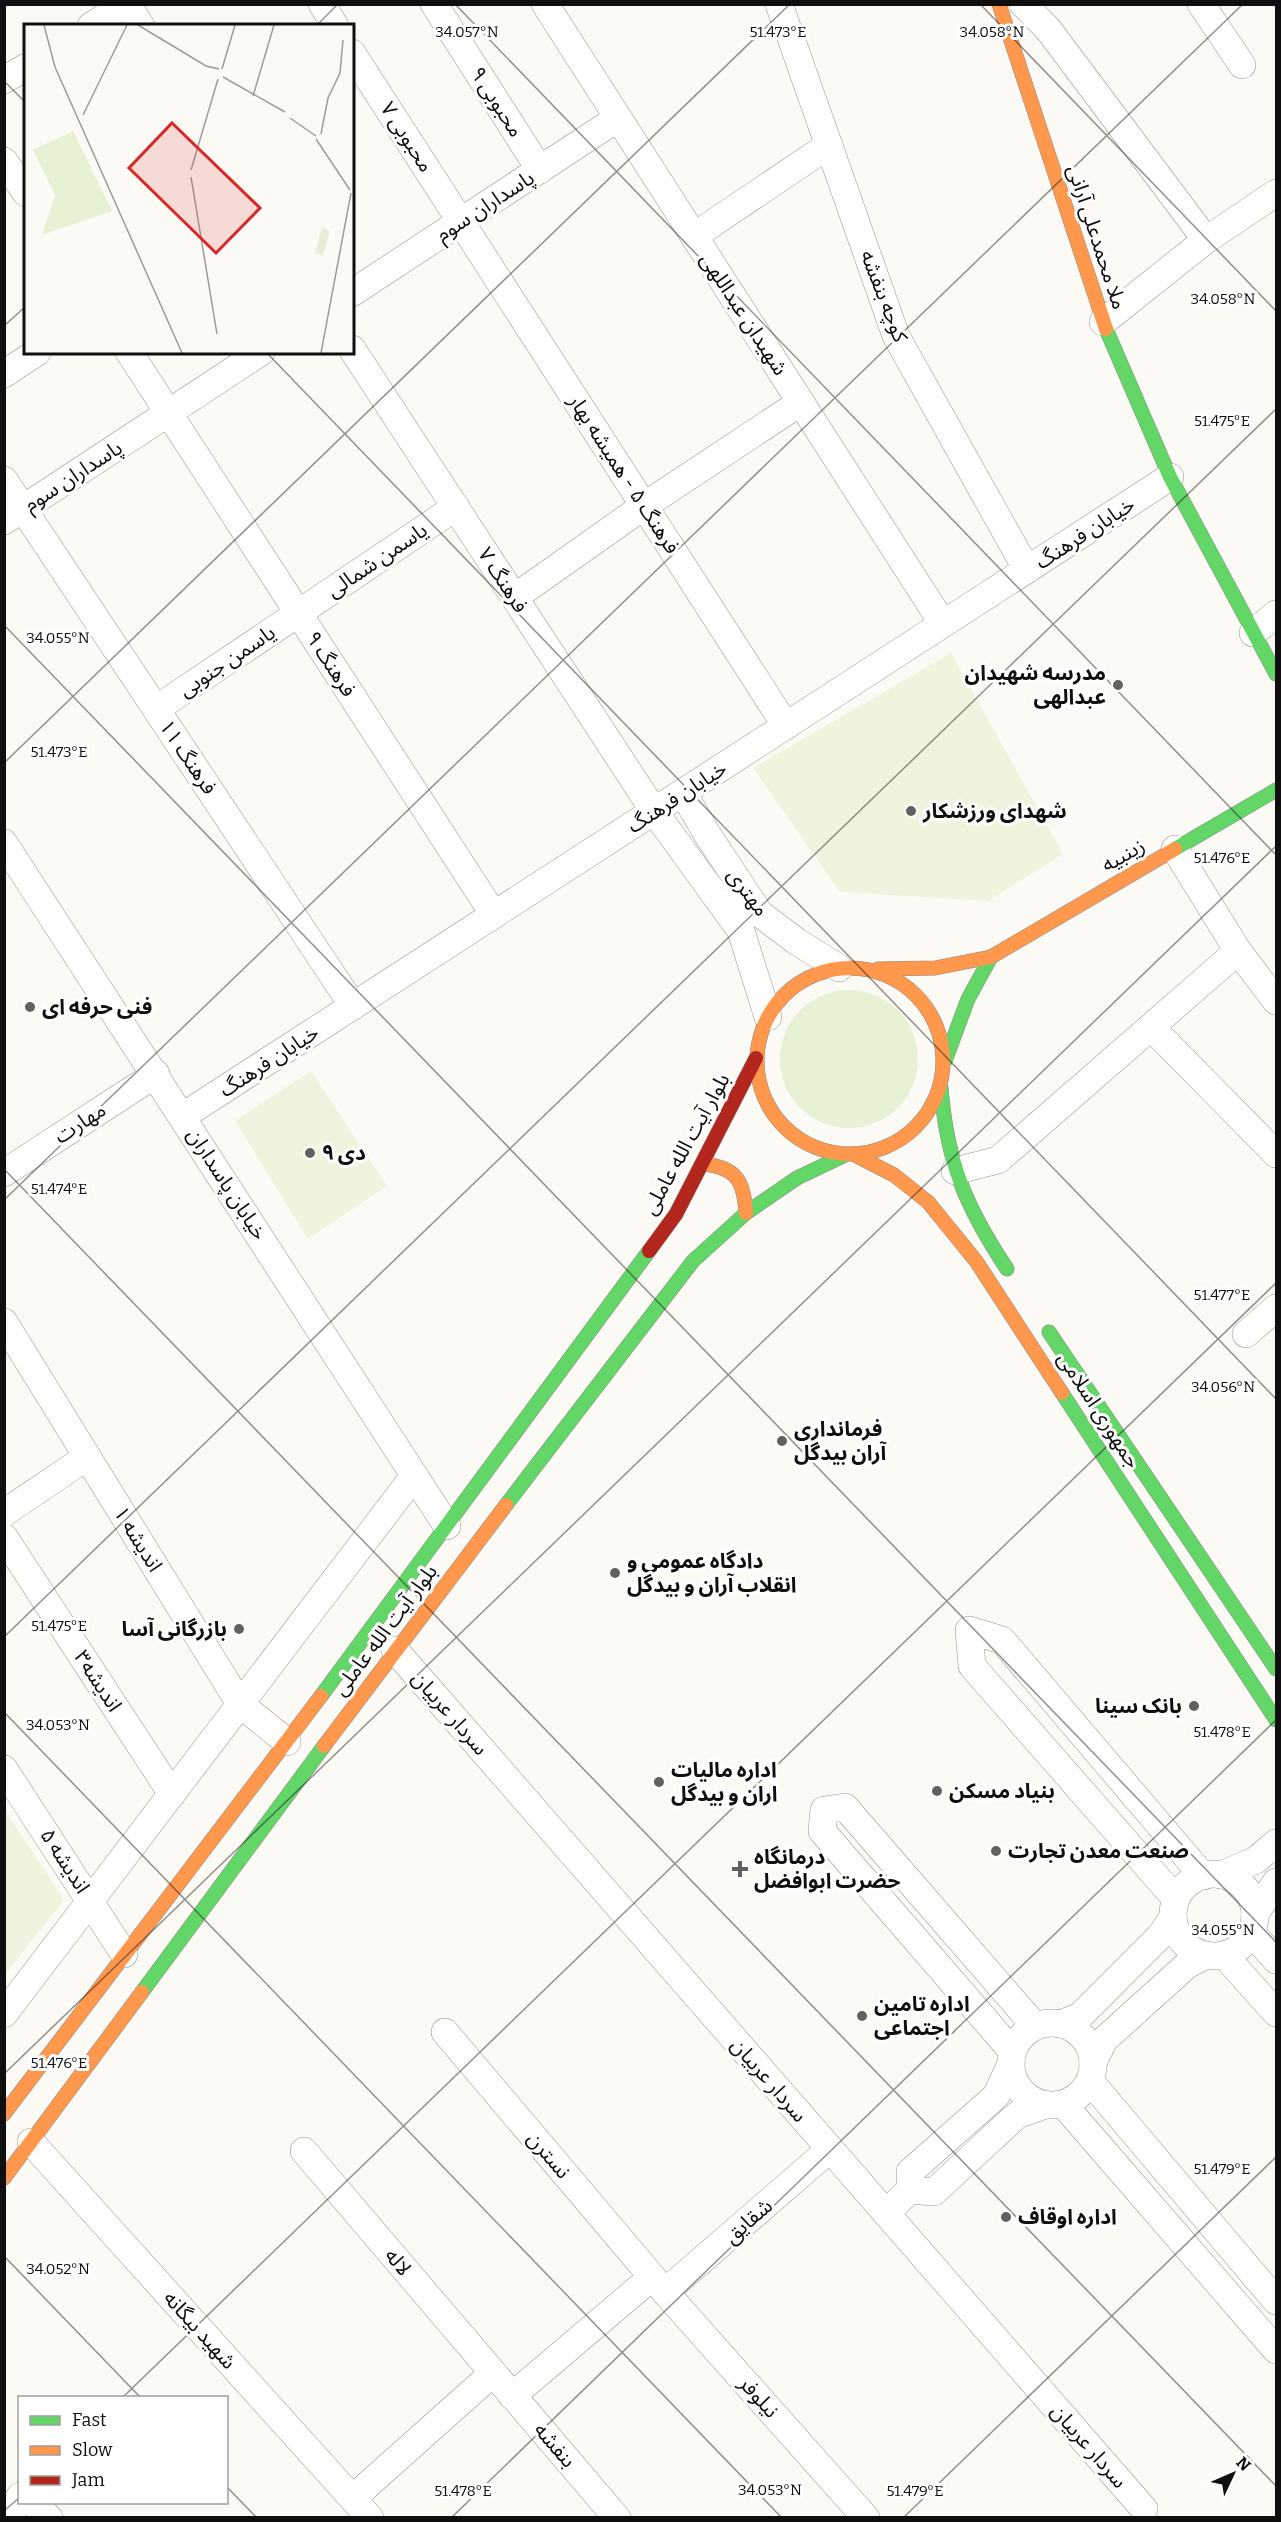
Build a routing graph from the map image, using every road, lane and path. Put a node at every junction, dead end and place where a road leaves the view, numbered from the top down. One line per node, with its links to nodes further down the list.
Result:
1 (126, 4): 9 (street); 10 (street)
2 (322, 4): 11 (street)
3 (434, 4): 19 (street, محبوبی ۹)
4 (545, 4): 16 (street, شهیدان عبداللهی)
5 (779, 4): 17 (street, کوچه بنفشه)
6 (999, 4): 26 (main road, ملا محمدعلی آرانی)
7 (1023, 4): 24 (street)
8 (1201, 4): 13 (street)
9 (94, 24)
10 (140, 24)
11 (334, 24)
12 (354, 55): 22 (street, محبوبی ۷)
13 (1242, 65)
14 (24, 68): 15 (street)
15 (4, 80)
16 (618, 118): 19 (street, پاسداران سوم); 23 (street, شهیدان عبداللهی)
17 (829, 145): 23 (street); 39 (street, کوچه بنفشه)
18 (4, 161): 20 (street)
19 (540, 170): 22 (street, پاسداران سوم)
20 (24, 190)
21 (1276, 193): 24 (street)
22 (461, 222): 25 (street, پاسداران سوم); 36 (street, فرهنگ ۵ - همیشه بهار)
23 (694, 236): 32 (street, شهیدان عبداللهی)
24 (1206, 240): 26 (street)
25 (354, 292)
26 (1103, 322): 34 (main road, ملا محمدعلی آرانی)
27 (354, 352): 37 (street, فرهنگ ۷)
28 (34, 354): 31 (street)
29 (130, 354): 33 (street, فرهنگ ۹)
30 (258, 354): 33 (street, پاسداران سوم)
31 (4, 374)
32 (801, 402): 36 (street); 43 (street, شهیدان عبداللهی)
33 (168, 414): 38 (street, پاسداران سوم); 41 (street, فرهنگ ۹)
34 (1170, 477): 39 (street, خیابان فرهنگ); 44 (main road, ملا محمدعلی آرانی)
35 (4, 480): 38 (street, فرهنگ ۱۱)
36 (644, 506): 40 (street); 47 (street, فرهنگ ۵ - همیشه بهار)
37 (456, 507): 40 (street, فرهنگ ۷); 41 (street, یاسمن شمالی)
38 (14, 515): 46 (street, فرهنگ ۱۱)
39 (1027, 570): 43 (street, خیابان فرهنگ)
40 (515, 597): 50 (street, فرهنگ ۷)
41 (298, 613): 46 (street, یاسمن جنوبی); 53 (street, فرهنگ ۹)
42 (1276, 614): 44 (street)
43 (943, 624): 47 (street, خیابان فرهنگ)
44 (1253, 633): 45 (main road, ملا محمدعلی آرانی)
45 (1276, 674)
46 (156, 709): 58 (street, فرهنگ ۱۱)
47 (786, 726): 49 (street, خیابان فرهنگ)
48 (1276, 790): 52 (main road, زینبیه)
49 (682, 793): 50 (street, خیابان فرهنگ); 56 (street, مهتری)
50 (654, 811): 53 (street, خیابان فرهنگ); 59 (street, مهتری)
51 (4, 843): 63 (street, خیابان پاسداران)
52 (1175, 849): 54 (street); 55 (main road, زینبیه)
53 (494, 915): 58 (street, خیابان فرهنگ)
54 (1238, 951): 57 (street); 60 (street)
55 (991, 957): 56 (main road, زینبیه); 62 (main road)
56 (852, 968): 59 (main road); 62 (main road)
57 (1276, 1001)
58 (353, 1006): 65 (street, خیابان فرهنگ)
59 (768, 1017): 61 (main road)
60 (1151, 1027): 66 (street); 69 (street)
61 (756, 1058): 67 (main road); 68 (main road, بلوار آیت‌ الله عاملی)
62 (945, 1062): 64 (main road)
63 (156, 1074): 65 (street, خیابان پاسداران); 70 (street, مهارت)
64 (940, 1088): 67 (main road); 69 (main road)
65 (183, 1116): 78 (street, خیابان پاسداران)
66 (1276, 1154)
67 (849, 1155): 71 (main road, بلوار آیت‌ الله عاملی); 85 (main road, جمهوری اسلامی)
68 (703, 1164): 71 (main road); 80 (main road, بلوار آیت‌ الله عاملی)
69 (955, 1171): 72 (main road)
70 (4, 1173)
71 (746, 1213): 82 (main road, بلوار آیت‌ الله عاملی)
72 (1016, 1283)
73 (1276, 1308): 76 (street)
74 (4, 1322): 77 (street, اندیشه ۱)
75 (1043, 1322): 83 (main road, جمهوری اسلامی)
76 (1246, 1334)
77 (87, 1456): 79 (street); 84 (street, اندیشه ۱)
78 (414, 1476): 80 (street, خیابان پاسداران); 84 (street)
79 (4, 1513)
80 (447, 1526): 86 (main road, بلوار آیت‌ الله عاملی)
81 (4, 1537): 88 (street, اندیشه۳)
82 (395, 1650): 106 (main road, بلوار آیت‌ الله عاملی); 107 (street, سردار عربیان)
83 (1276, 1669)
84 (240, 1704): 86 (street, اندیشه ۱); 88 (street)
85 (1276, 1720)
86 (287, 1742): 95 (main road, بلوار آیت‌ الله عاملی)
87 (4, 1769): 92 (street, اندیشه ۵)
88 (172, 1794): 92 (street)
89 (1276, 1843): 90 (street)
90 (1212, 1875): 93 (street); 93 (street); 94 (street)
91 (1276, 1882): 94 (street)
92 (91, 1901): 95 (street, اندیشه ۵); 99 (street)
93 (1174, 1908): 96 (street); 100 (street)
94 (1253, 1923): 96 (street); 97 (street)
95 (124, 1954): 105 (main road, بلوار آیت‌ الله عاملی)
96 (1215, 1955): 98 (street); 103 (street)
97 (1276, 1960)
98 (1276, 2013)
99 (4, 2014)
100 (1047, 2025): 102 (street); 102 (street); 103 (street)
101 (445, 2032): 112 (street, نسترن)
102 (1011, 2058): 104 (street); 110 (street)
103 (1092, 2072): 104 (street); 113 (street)
104 (1054, 2105): 110 (street); 114 (street)
105 (4, 2114)
106 (31, 2142): 109 (main road, بلوار آیت‌ الله عاملی); 121 (street, شهید بیگانه)
107 (830, 2149): 111 (street, سردار عربیان); 112 (street, شقایق)
108 (304, 2151): 115 (street, لاله)
109 (4, 2178)
110 (910, 2190): 111 (street)
111 (886, 2213): 122 (street, سردار عربیان)
112 (659, 2285): 116 (street, شقایق); 126 (street, نیلوفر)
113 (1276, 2301)
114 (1276, 2350)
115 (493, 2373): 116 (street, بنفشه); 121 (street)
116 (512, 2396): 125 (street, بنفشه)
117 (4, 2479): 118 (street)
118 (18, 2492)
119 (18, 2499): 123 (street)
120 (34, 2504): 124 (street)
121 (361, 2508)
122 (1149, 2515)
123 (10, 2517)
124 (50, 2517)
125 (617, 2517)
126 (866, 2517)

